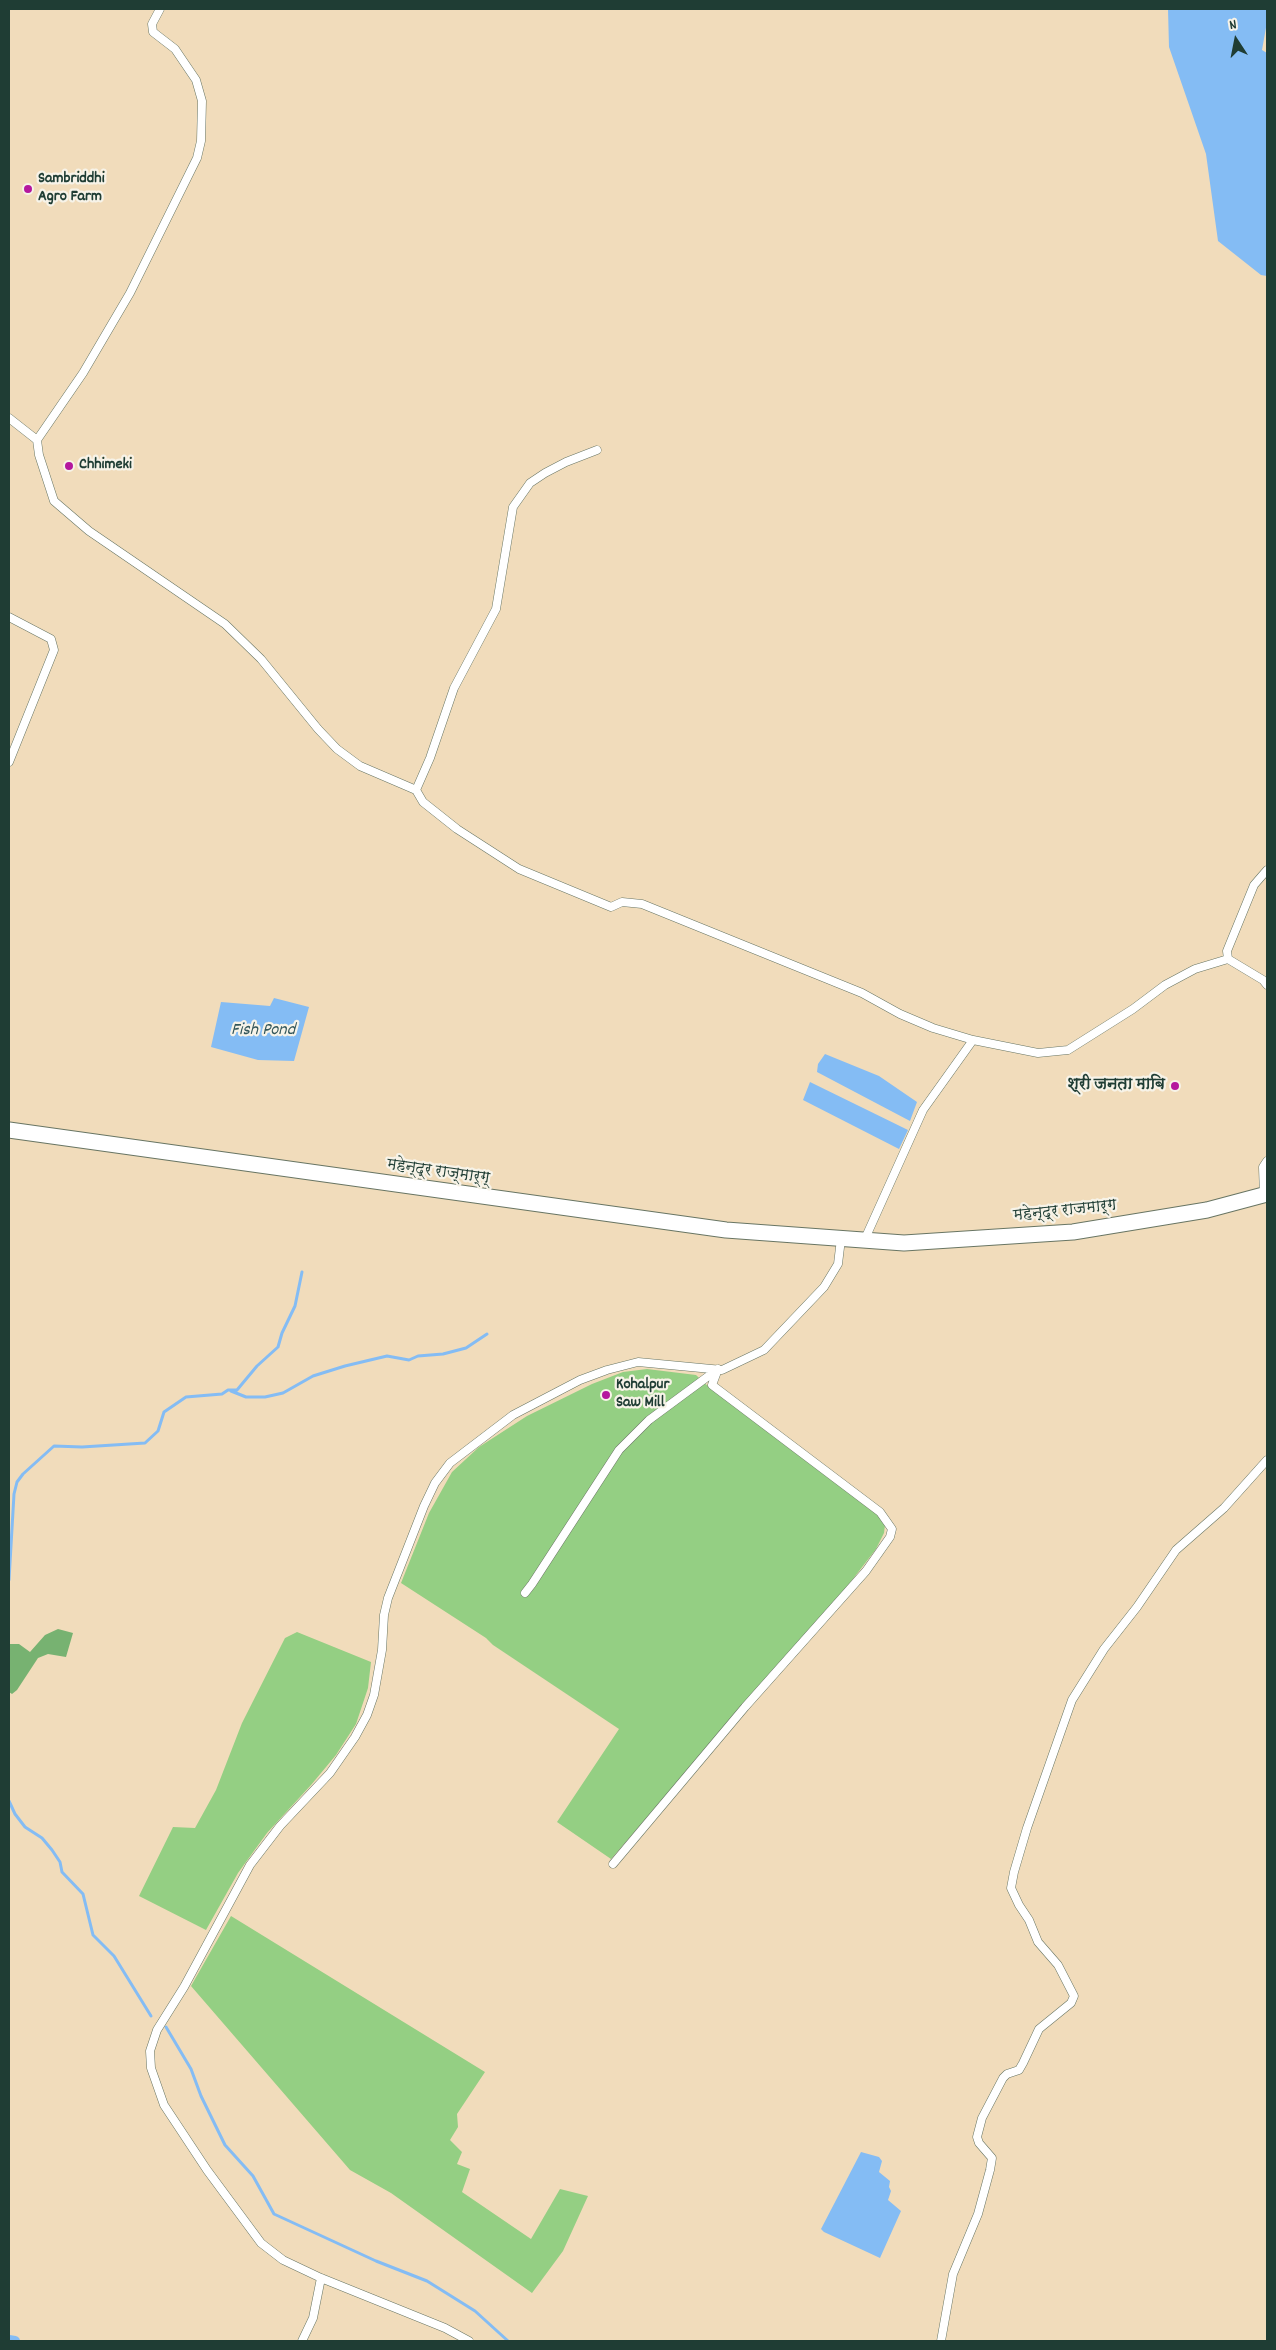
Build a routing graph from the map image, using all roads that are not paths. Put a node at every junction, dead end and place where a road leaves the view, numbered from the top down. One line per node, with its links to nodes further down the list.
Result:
1 (160, 9): 3 (street)
2 (9, 418): 3 (street)
3 (37, 440): 7 (street)
4 (597, 450): 7 (street)
5 (9, 617): 6 (street)
6 (9, 762)
7 (416, 790): 11 (street)
8 (1267, 870): 9 (street)
9 (1228, 959): 10 (street); 11 (street)
10 (1267, 985)
11 (973, 1040): 16 (street)
12 (9, 1130): 15 (highway, महेन्द्र राज्मार्ग्)
13 (1267, 1161): 14 (street)
14 (1266, 1194): 16 (highway, महेन्द्र राजमार्ग)
15 (841, 1239): 16 (highway, महेन्द्र राज्मार्ग्); 17 (street)
16 (864, 1241)
17 (718, 1370): 19 (street); 20 (street); 21 (street)
18 (1267, 1460): 24 (street)
19 (525, 1592)
20 (614, 1864)
21 (321, 2278): 22 (street); 23 (street)
22 (302, 2341)
23 (469, 2341)
24 (941, 2341)

